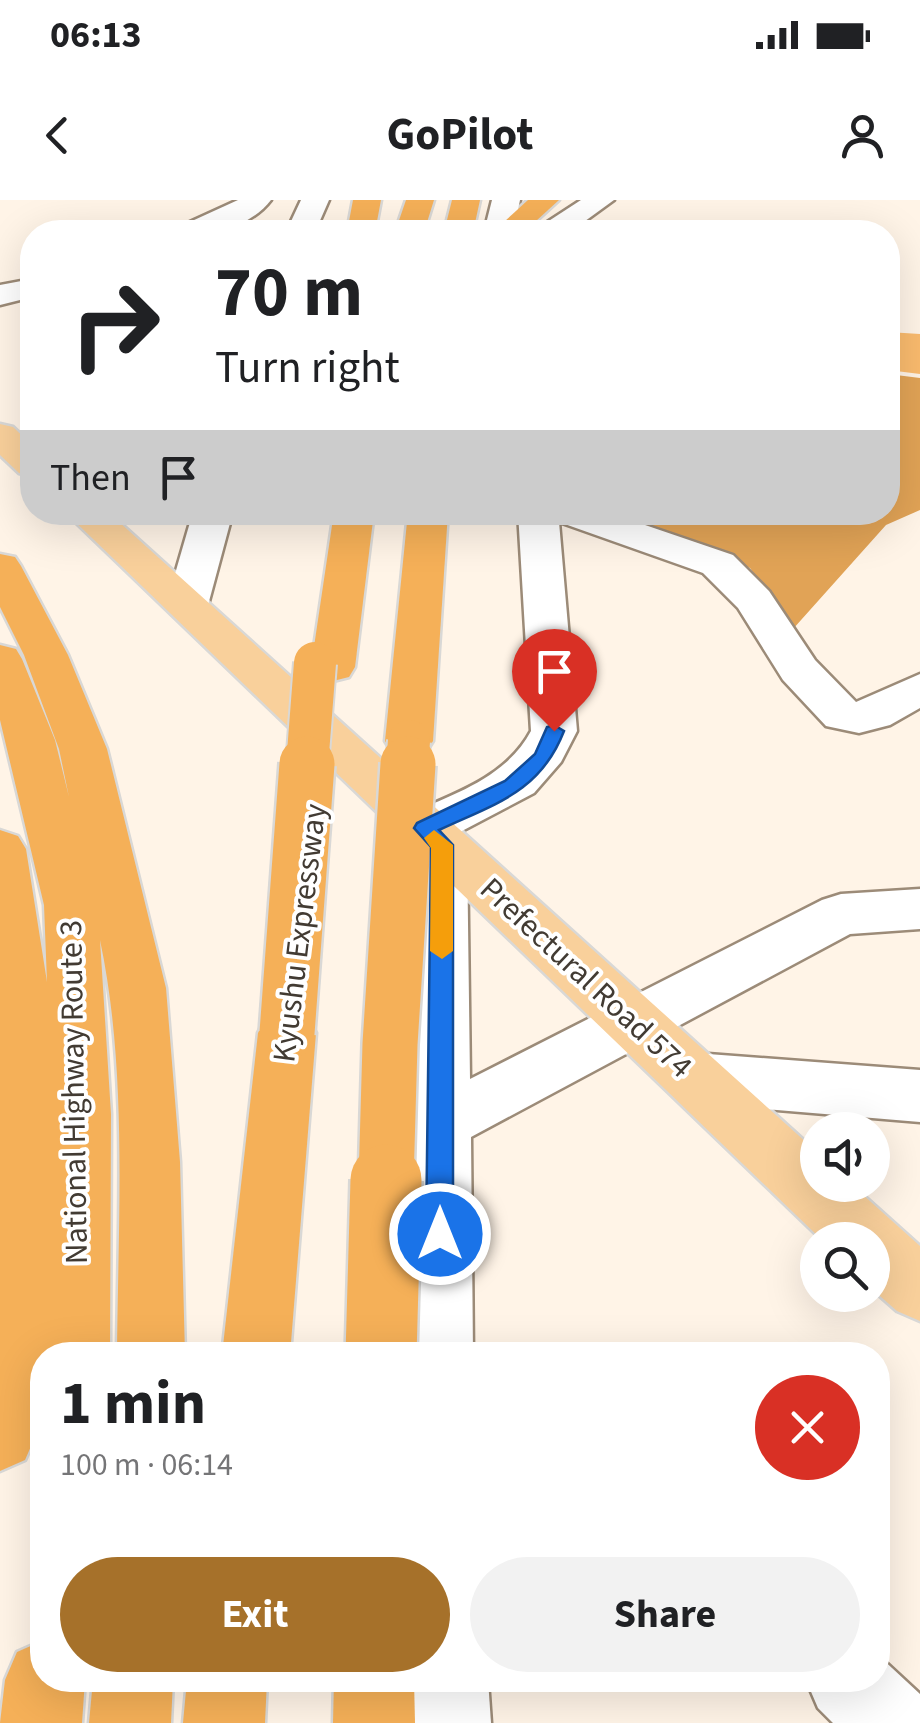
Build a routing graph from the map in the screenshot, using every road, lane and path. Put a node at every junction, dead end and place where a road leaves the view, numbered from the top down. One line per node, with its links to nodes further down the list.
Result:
1 (258, 200): 4 (street)
2 (545, 200): 5 (highway)
3 (600, 200): 6 (street)
4 (222, 220)
5 (519, 220)
6 (569, 220)
7 (0, 435): 8 (main road)
8 (20, 454)
9 (98, 525): 17 (main road, Prefectural Road 574)
10 (209, 525): 17 (street)
11 (327, 525): 19 (highway)
12 (351, 525): 19 (highway, Kyushu Expressway)
13 (427, 525): 34 (highway, bridge)
14 (539, 525): 21 (street)
15 (605, 525): 20 (street)
16 (0, 566): 32 (highway)
17 (187, 605): 21 (main road, Prefectural Road 574)
18 (0, 659): 31 (highway, National Highway Route 3)
19 (324, 665): 33 (highway, Kyushu Expressway, bridge)
20 (920, 689)
21 (433, 837): 24 (main road, Prefectural Road 574); 27 (street)
22 (0, 850): 36 (highway, National Highway Route 3)
23 (920, 909): 24 (street)
24 (633, 1021): 25 (main road, Prefectural Road 574); 27 (street)
25 (694, 1078): 26 (street); 28 (main road, Prefectural Road 574)
26 (920, 1096)
27 (441, 1124): 35 (street)
28 (849, 1222)
29 (890, 1261): 30 (main road, Prefectural Road 574)
30 (920, 1289)
31 (77, 1342)
32 (150, 1342)
33 (257, 1342)
34 (428, 1342)
35 (430, 1342)
36 (4, 1404)
37 (44, 1692): 43 (highway)
38 (132, 1692): 44 (highway)
39 (226, 1692): 45 (highway)
40 (374, 1692): 46 (highway)
41 (449, 1692): 47 (street)
42 (859, 1692): 48 (street)
43 (41, 1723)
44 (130, 1723)
45 (224, 1723)
46 (374, 1723)
47 (450, 1723)
48 (891, 1723)

